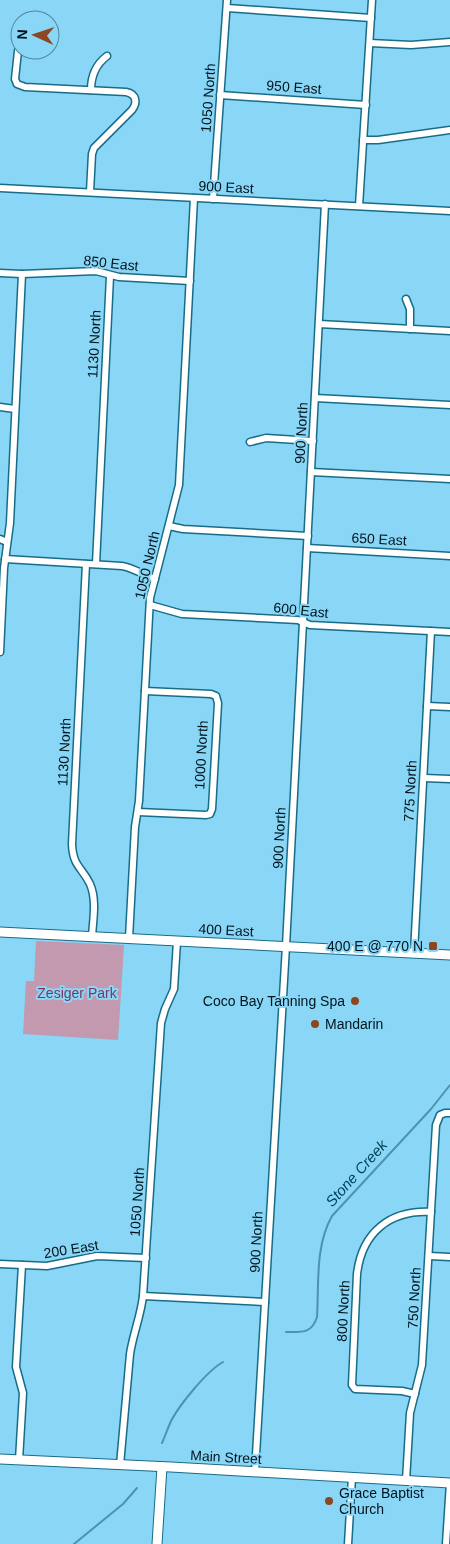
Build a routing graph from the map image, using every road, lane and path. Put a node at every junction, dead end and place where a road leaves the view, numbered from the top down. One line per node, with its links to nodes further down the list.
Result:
1 (227, 0): 3 (street, 1050 North)
2 (372, 0): 4 (street)
3 (227, 8): 4 (street); 10 (street, 1050 North)
4 (371, 18): 6 (street)
5 (450, 42): 6 (street)
6 (370, 43): 11 (street)
7 (107, 56): 9 (street)
8 (17, 60): 9 (street)
9 (91, 90): 15 (street)
10 (220, 95): 11 (street, 950 East); 17 (street, 1050 North)
11 (366, 105): 13 (street)
12 (450, 130): 13 (street)
13 (363, 140): 19 (street)
14 (0, 188): 15 (street, 900 East)
15 (90, 192): 16 (street, 900 East)
16 (194, 198): 17 (street, 900 East); 24 (street, 1050 North)
17 (213, 199): 18 (street, 900 East)
18 (325, 204): 19 (street, 900 East); 26 (street, 900 North)
19 (359, 206): 20 (street, 900 East)
20 (450, 211)
21 (0, 273): 22 (street, 850 East)
22 (22, 274): 23 (street, 850 East); 32 (street)
23 (110, 276): 24 (street, 850 East); 45 (street, 1130 North)
24 (190, 281): 37 (street, 1050 North)
25 (406, 299): 27 (street)
26 (319, 324): 27 (street); 29 (street, 900 North)
27 (410, 329): 28 (street)
28 (450, 331)
29 (315, 398): 30 (street); 33 (street, 900 North)
30 (450, 405)
31 (0, 407): 32 (street)
32 (15, 409): 40 (street)
33 (313, 441): 34 (street); 35 (street, 900 North)
34 (250, 442)
35 (311, 472): 36 (street); 38 (street, 900 North)
36 (450, 479)
37 (169, 526): 38 (street); 46 (street, 1050 North)
38 (308, 536): 41 (street, 900 North)
39 (0, 539): 40 (street)
40 (7, 542): 43 (street)
41 (307, 548): 42 (street, 650 East); 48 (street, 900 North)
42 (450, 556)
43 (5, 559): 44 (street); 51 (street)
44 (86, 564): 45 (street); 59 (street, 1130 North)
45 (96, 564): 46 (street)
46 (154, 579): 47 (street, 1050 North)
47 (150, 605): 48 (street, 600 East); 52 (street, 1050 North)
48 (303, 622): 49 (street, 600 East); 62 (street, 900 North)
49 (431, 631): 50 (street, 600 East); 53 (street, 775 North)
50 (450, 632)
51 (0, 652)
52 (145, 691): 57 (street, 1050 North); 57 (street, 1000 North)
53 (427, 706): 54 (street); 55 (street, 775 North)
54 (450, 707)
55 (424, 778): 56 (street); 63 (street, 775 North)
56 (450, 779)
57 (138, 812): 60 (street, 1050 North)
58 (0, 932): 59 (main road, 400 East)
59 (92, 936): 60 (main road, 400 East)
60 (129, 938): 61 (main road, 400 East)
61 (177, 941): 62 (main road, 400 East); 69 (street, 1050 North)
62 (286, 946): 63 (main road, 400 East); 73 (street, 900 North)
63 (414, 953): 64 (main road, 400 East)
64 (450, 955)
65 (450, 1113): 66 (street, 750 North)
66 (431, 1212): 67 (street, 750 North); 74 (street, 800 North)
67 (429, 1256): 68 (street); 74 (street, 750 North)
68 (450, 1257)
69 (146, 1258): 71 (street, 200 East); 72 (street, 1050 North)
70 (0, 1264): 71 (street, 200 East)
71 (22, 1266): 76 (street)
72 (143, 1296): 73 (street); 77 (street, 1050 North)
73 (264, 1302): 79 (street, 900 North)
74 (415, 1394): 81 (street, 750 North)
75 (0, 1459): 76 (main road, Main Street)
76 (19, 1460): 77 (main road, Main Street)
77 (120, 1465): 78 (main road, Main Street)
78 (162, 1467): 79 (main road, Main Street); 83 (main road)
79 (255, 1472): 80 (main road, Main Street)
80 (352, 1478): 81 (main road, Main Street); 84 (street)
81 (406, 1481): 82 (main road, Main Street)
82 (450, 1483): 85 (street)
83 (157, 1544)
84 (348, 1544)
85 (446, 1544)

